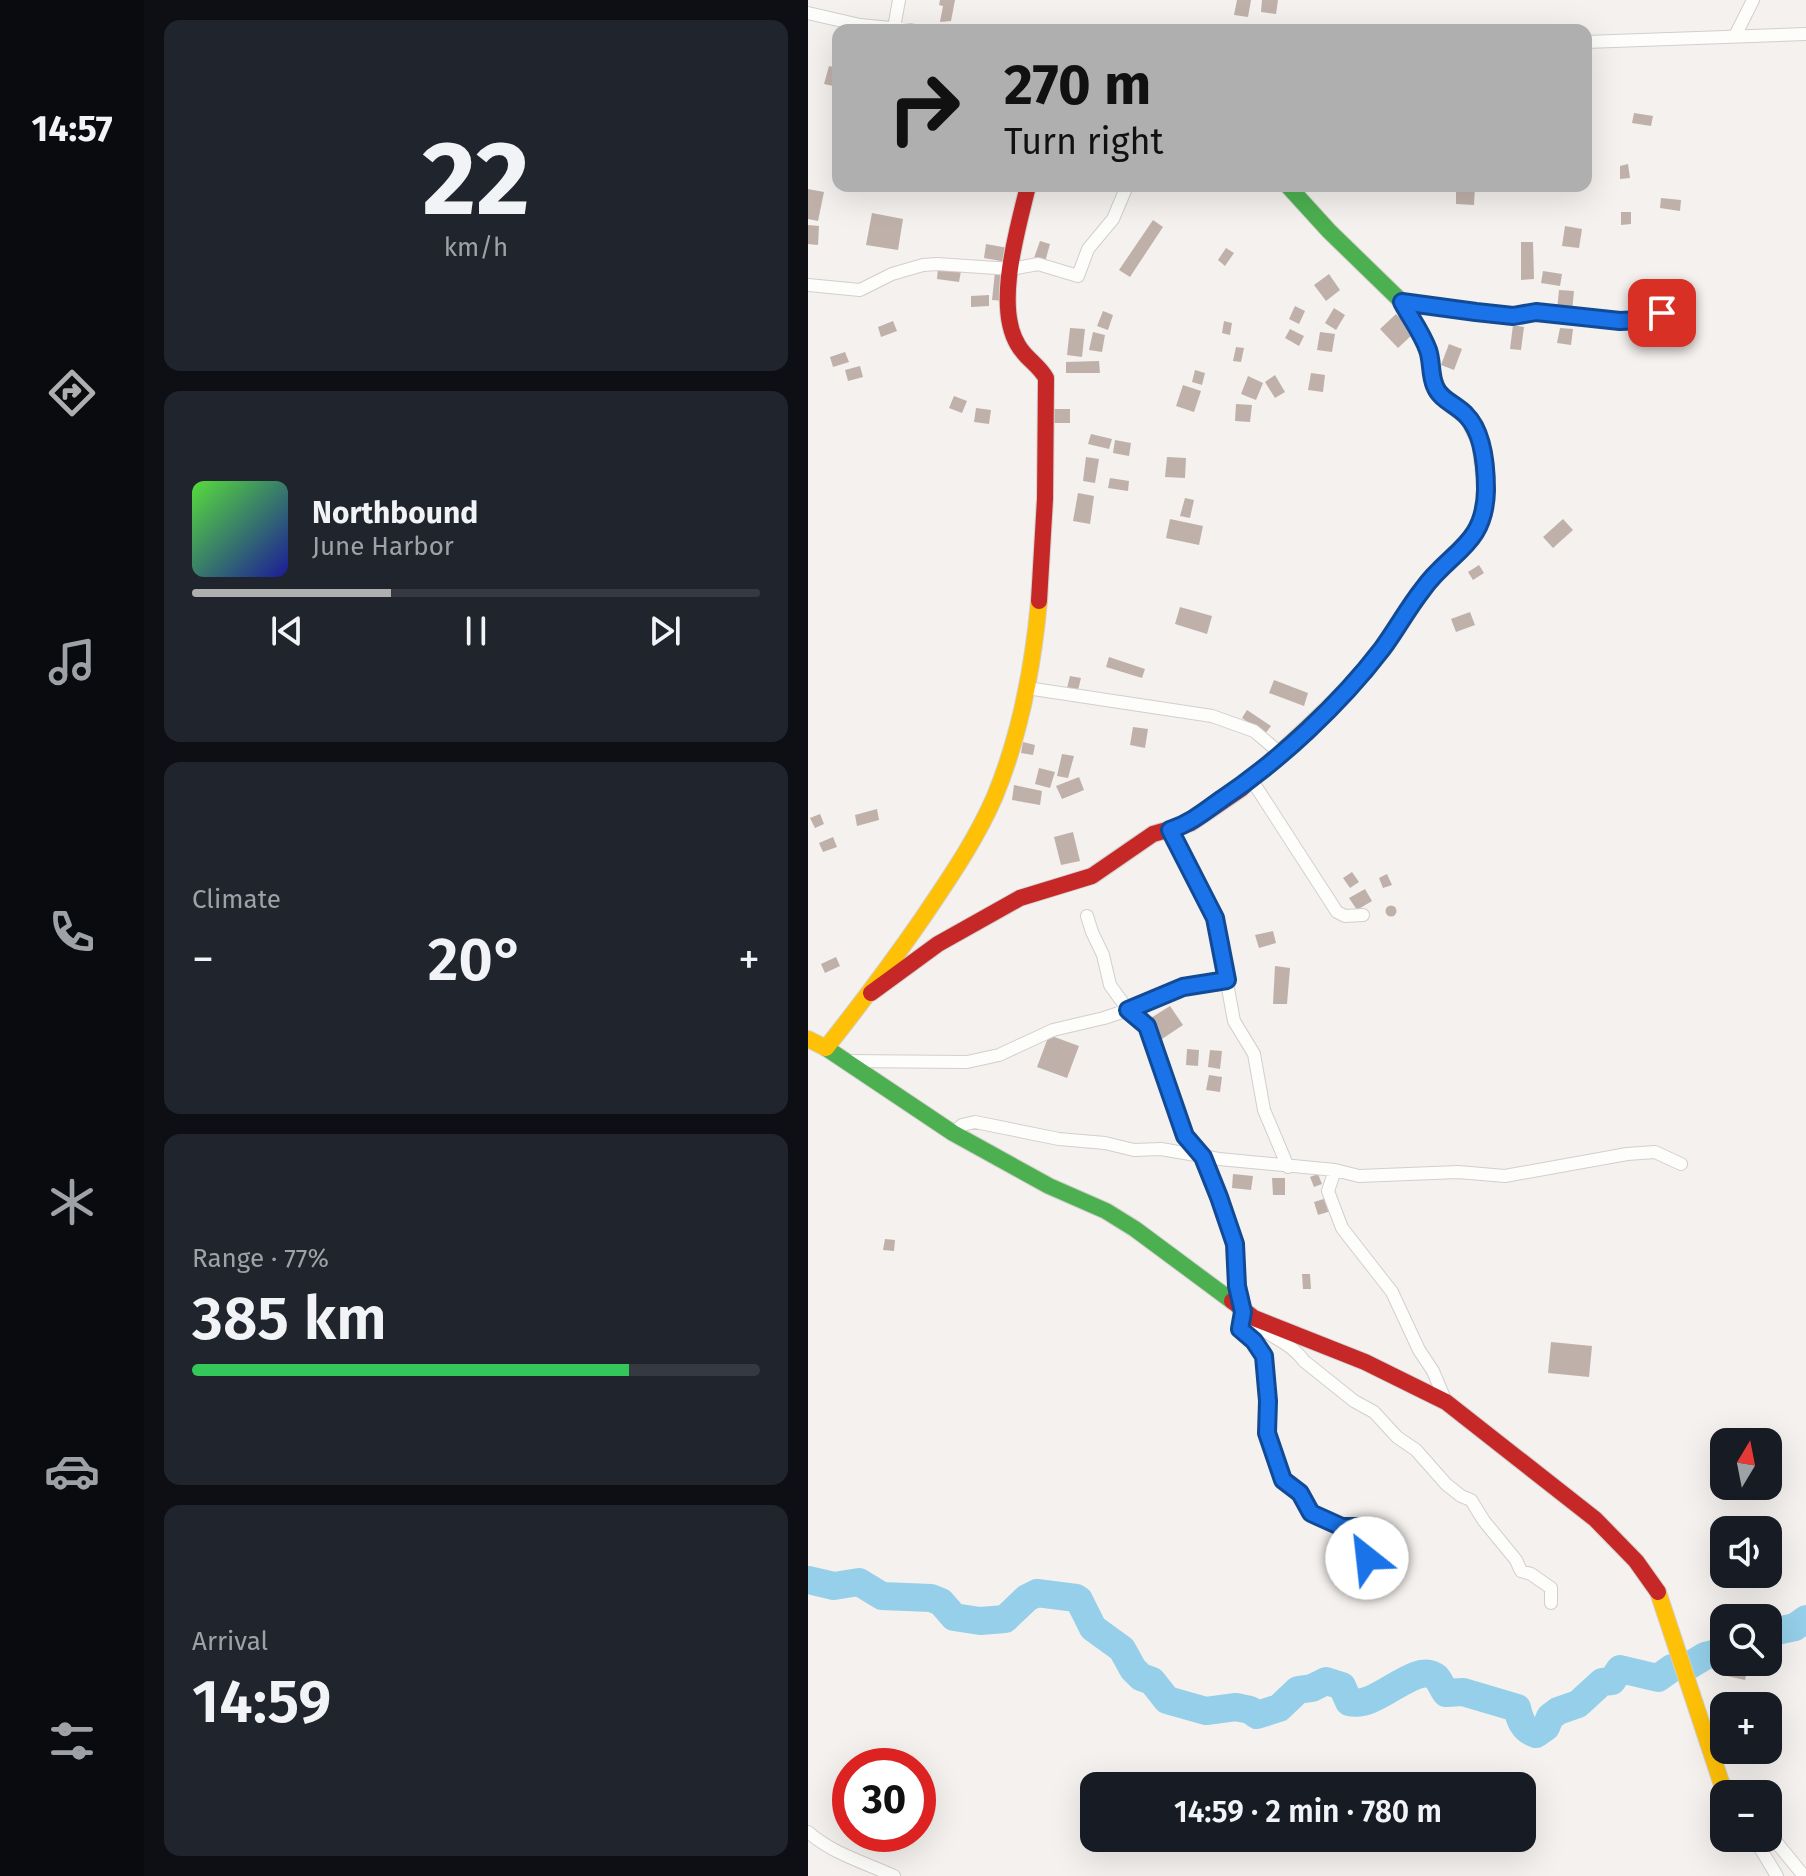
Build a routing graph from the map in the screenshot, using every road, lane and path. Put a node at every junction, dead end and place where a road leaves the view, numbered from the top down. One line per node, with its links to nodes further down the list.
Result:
1 (899, 0): 5 (street)
2 (1753, 0): 7 (street)
3 (808, 13): 4 (street)
4 (856, 24)
5 (895, 24)
6 (1806, 34): 7 (street)
7 (1735, 36): 8 (street)
8 (1592, 42)
9 (1027, 192): 12 (street)
10 (1124, 192): 12 (street)
11 (1293, 192): 14 (street)
12 (1011, 269): 13 (street); 16 (street)
13 (808, 285)
14 (1402, 302): 15 (street); 17 (street)
15 (1674, 309)
16 (1027, 688): 17 (street); 23 (street)
17 (1280, 753): 18 (street)
18 (1251, 779): 19 (street); 20 (street)
19 (1170, 830): 22 (street); 23 (street)
20 (1363, 915)
21 (1087, 916): 24 (street)
22 (1227, 980): 24 (street); 31 (street)
23 (871, 993): 26 (street)
24 (1128, 1010): 27 (street); 29 (street)
25 (808, 1039): 26 (street)
26 (826, 1048): 27 (street)
27 (845, 1061): 28 (street)
28 (953, 1133): 29 (street); 33 (street)
29 (1203, 1157): 31 (street); 33 (street)
30 (1681, 1164): 32 (street)
31 (1288, 1167): 32 (street)
32 (1335, 1170): 34 (street)
33 (1243, 1312): 34 (street); 35 (street); 36 (street)
34 (1446, 1402): 37 (street)
35 (1370, 1577)
36 (1551, 1603)
37 (1724, 1780)
38 (808, 1832): 41 (street)
39 (1782, 1849): 43 (street)
40 (1762, 1852): 42 (street)
41 (894, 1876)
42 (1777, 1876)
43 (1804, 1876)

